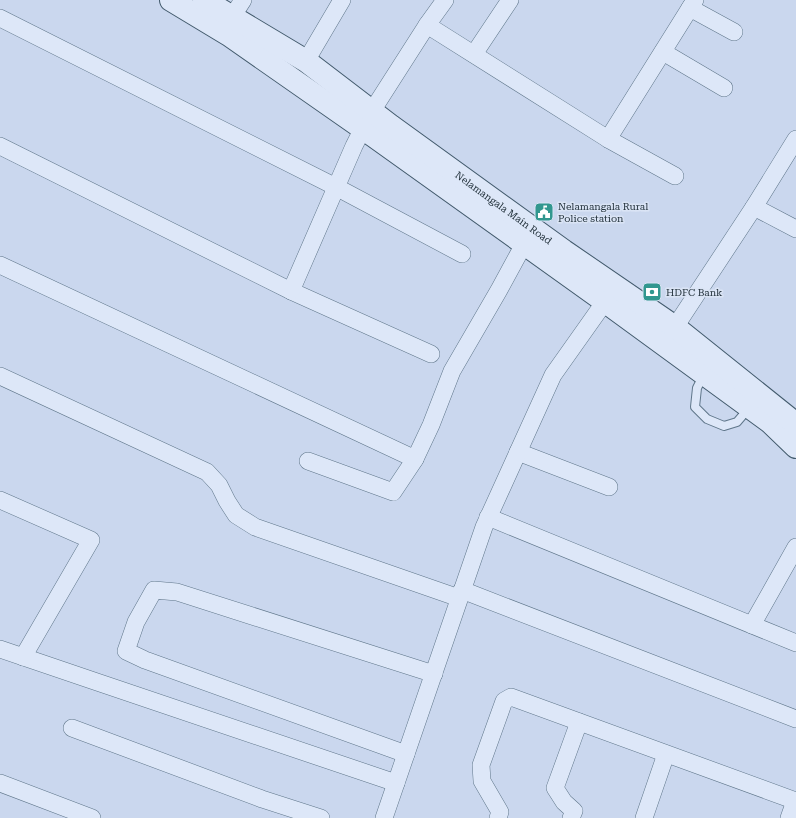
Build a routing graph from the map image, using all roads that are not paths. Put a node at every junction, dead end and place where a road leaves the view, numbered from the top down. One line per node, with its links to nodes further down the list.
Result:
1 (170, 0): 15 (main road)
2 (204, 0): 7 (main road, Nelamangala Main Road)
3 (342, 0): 13 (street)
4 (445, 0): 9 (street)
5 (510, 0): 12 (street)
6 (693, 4): 10 (street); 11 (street)
7 (237, 8): 13 (main road, Nelamangala Main Road)
8 (0, 18): 20 (street)
9 (427, 25): 12 (street); 15 (street)
10 (734, 32)
11 (663, 52): 14 (street); 16 (street)
12 (474, 54): 16 (street)
13 (306, 61): 15 (main road, Nelamangala Main Road)
14 (724, 88)
15 (367, 120): 20 (street); 23 (main road); 27 (main road, Nelamangala Main Road)
16 (608, 139): 19 (street)
17 (796, 139): 21 (street)
18 (0, 146): 26 (street)
19 (675, 176)
20 (336, 187): 24 (street); 26 (street)
21 (754, 207): 22 (street); 28 (street)
22 (796, 228)
23 (524, 244): 27 (main road); 36 (street)
24 (462, 254)
25 (0, 265): 36 (street)
26 (292, 291): 29 (street)
27 (614, 296): 28 (main road, Nelamangala Main Road); 30 (main road); 35 (street)
28 (675, 327): 32 (main road, Nelamangala Main Road)
29 (431, 354)
30 (704, 374): 32 (main road); 32 (lane)
31 (0, 376): 42 (street)
32 (754, 400): 33 (main road, Nelamangala Main Road); 34 (main road)
33 (794, 416)
34 (796, 447)
35 (518, 452): 38 (street); 40 (street)
36 (415, 459): 37 (street)
37 (308, 461)
38 (609, 487)
39 (0, 500): 46 (street)
40 (488, 517): 42 (street); 43 (street)
41 (796, 547): 43 (street)
42 (461, 594): 47 (street); 48 (street)
43 (752, 625): 44 (street)
44 (796, 643)
45 (0, 649): 46 (street)
46 (23, 657): 54 (street)
47 (434, 674): 51 (street); 51 (street)
48 (796, 720)
49 (579, 722): 52 (street); 59 (street); 60 (street)
50 (72, 728): 57 (street)
51 (406, 754): 54 (street)
52 (666, 754): 55 (street); 61 (street)
53 (0, 783): 56 (street)
54 (396, 783): 58 (street)
55 (796, 801): 62 (street)
56 (92, 818)
57 (321, 818)
58 (384, 818)
59 (498, 818)
60 (572, 818)
61 (644, 818)
62 (789, 818)

